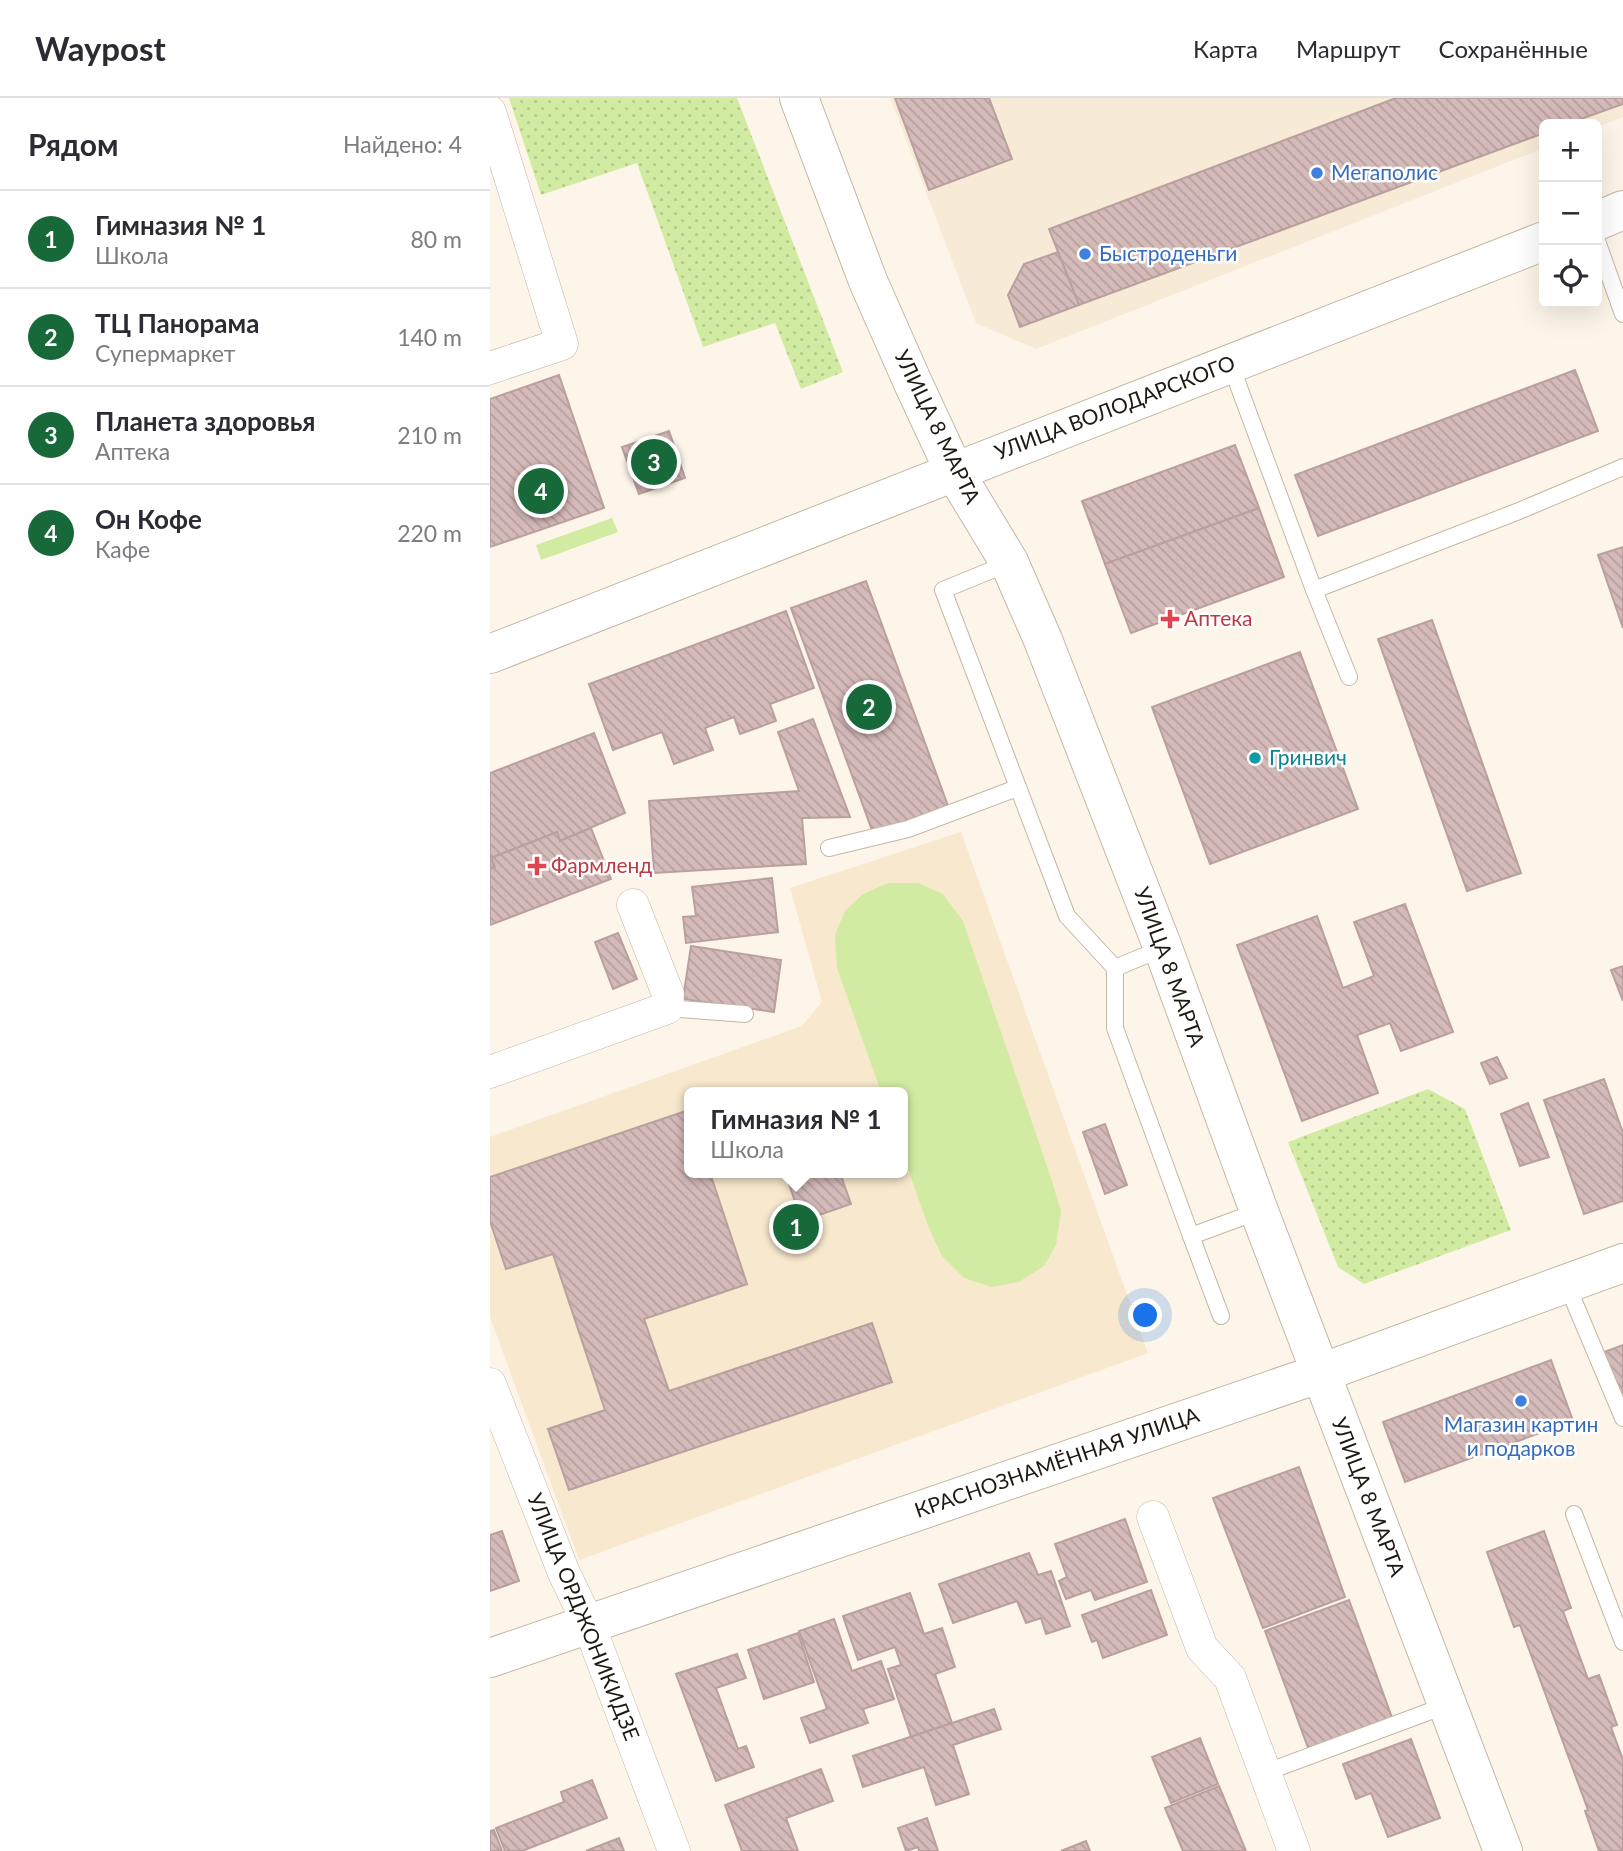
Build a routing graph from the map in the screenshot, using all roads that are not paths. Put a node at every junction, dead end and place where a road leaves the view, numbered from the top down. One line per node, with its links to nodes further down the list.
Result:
1 (799, 98): 12 (main road, УЛИЦА 8 МАРТА)
2 (490, 112): 10 (street)
3 (1623, 210): 4 (main road)
4 (1602, 219)
5 (1539, 243): 9 (main road, УЛИЦА ВОЛОДАРСКОГО)
6 (1599, 245): 7 (lane)
7 (1620, 296): 8 (lane)
8 (1623, 314)
9 (1230, 363): 12 (main road, УЛИЦА ВОЛОДАРСКОГО); 14 (lane)
10 (490, 368)
11 (1623, 467): 14 (lane)
12 (954, 471): 13 (main road, УЛИЦА 8 МАРТА); 15 (main road, УЛИЦА ВОЛОДАРСКОГО)
13 (1009, 562): 17 (lane); 20 (main road, УЛИЦА 8 МАРТА)
14 (1314, 590): 16 (lane)
15 (490, 654)
16 (1349, 677)
17 (1017, 788): 18 (lane); 21 (lane)
18 (829, 848)
19 (633, 905): 22 (street)
20 (1163, 948): 21 (lane); 25 (main road, УЛИЦА 8 МАРТА)
21 (1115, 968): 26 (lane)
22 (667, 1008): 23 (lane); 24 (street)
23 (745, 1014)
24 (490, 1072)
25 (1259, 1211): 26 (lane); 30 (main road, УЛИЦА 8 МАРТА)
26 (1191, 1236): 29 (lane)
27 (1623, 1263): 28 (main road, КРАСНОЗНАМЁННАЯ УЛИЦА)
28 (1567, 1285): 30 (main road, КРАСНОЗНАМЁННАЯ УЛИЦА); 32 (lane)
29 (1221, 1317)
30 (1321, 1373): 35 (main road, КРАСНОЗНАМЁННАЯ УЛИЦА); 38 (main road, УЛИЦА 8 МАРТА)
31 (490, 1384): 35 (street, УЛИЦА ОРДЖОНИКИДЗЕ)
32 (1623, 1418)
33 (1574, 1514): 36 (lane)
34 (1153, 1517): 39 (street)
35 (589, 1625): 37 (main road, КРАСНОЗНАМЁННАЯ УЛИЦА); 40 (street, УЛИЦА ОРДЖОНИКИДЗЕ)
36 (1623, 1642)
37 (490, 1658)
38 (1447, 1705): 39 (lane); 42 (main road, УЛИЦА 8 МАРТА)
39 (1264, 1773): 41 (street)
40 (674, 1851)
41 (1294, 1851)
42 (1503, 1851)

